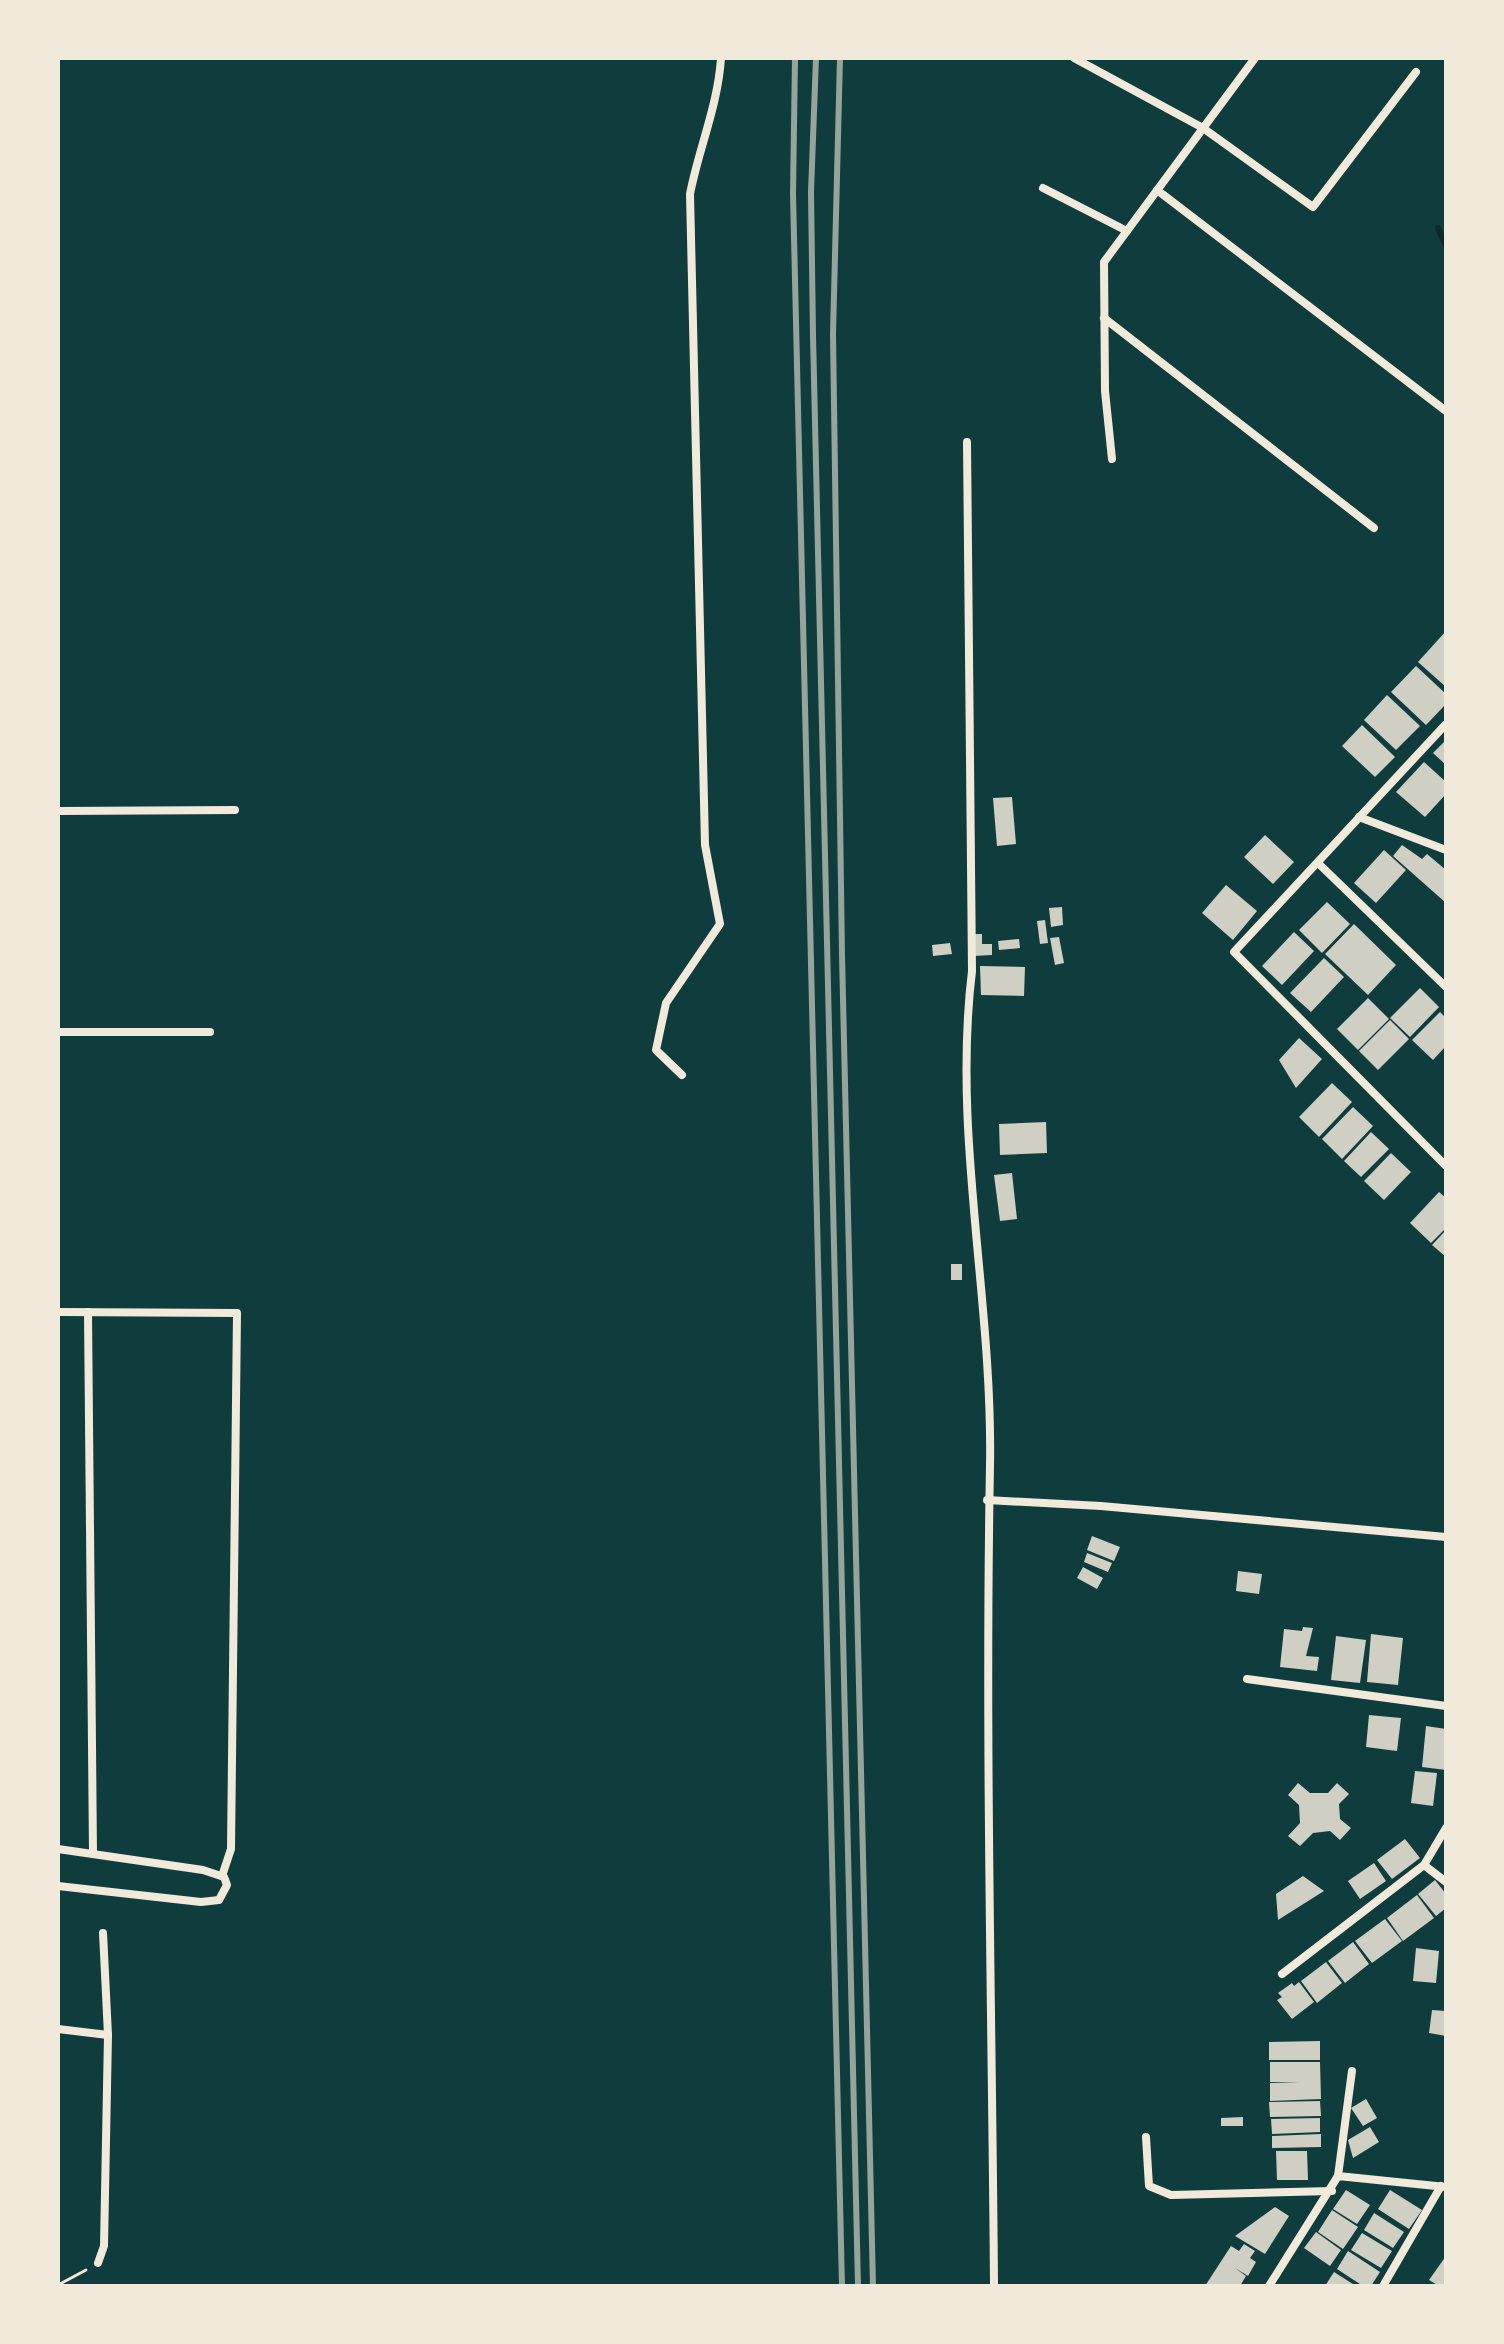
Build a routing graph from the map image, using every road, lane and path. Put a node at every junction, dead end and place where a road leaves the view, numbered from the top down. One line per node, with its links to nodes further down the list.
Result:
1 (721, 58): 23 (street)
2 (1074, 58): 5 (street)
3 (1255, 58): 5 (street)
4 (1416, 72): 5 (street)
5 (1203, 128): 7 (street)
6 (1043, 188): 8 (street)
7 (1157, 190): 8 (street); 10 (street)
8 (1127, 231): 9 (street)
9 (1104, 318): 12 (street); 13 (street)
10 (1446, 411)
11 (967, 442): 27 (street)
12 (1112, 459)
13 (1374, 528)
14 (1446, 724): 17 (street)
15 (235, 810): 16 (street)
16 (58, 811)
17 (1359, 817): 18 (street); 19 (street)
18 (1446, 850)
19 (1318, 863): 20 (street); 24 (street)
20 (1446, 987)
21 (58, 1032): 22 (street)
22 (210, 1032)
23 (682, 1075)
24 (1446, 1166)
25 (58, 1312): 26 (street)
26 (88, 1312): 33 (street); 35 (street)
27 (987, 1500): 28 (street); 49 (street)
28 (1446, 1537)
29 (1247, 1679): 30 (street)
30 (1446, 1706)
31 (1446, 1828): 34 (street)
32 (58, 1849): 33 (street)
33 (93, 1854): 35 (street)
34 (1424, 1865): 36 (street); 39 (street)
35 (222, 1876): 37 (street)
36 (1446, 1882)
37 (58, 1886)
38 (103, 1933): 41 (street)
39 (1282, 1974)
40 (58, 2029): 41 (street)
41 (108, 2035): 47 (street)
42 (1352, 2071): 44 (street)
43 (1146, 2137): 46 (street)
44 (1338, 2176): 45 (street); 46 (street)
45 (1444, 2187): 51 (street)
46 (1332, 2191): 50 (street)
47 (98, 2263): 48 (path)
48 (58, 2285)
49 (994, 2286)
50 (1269, 2286)
51 (1383, 2286)

